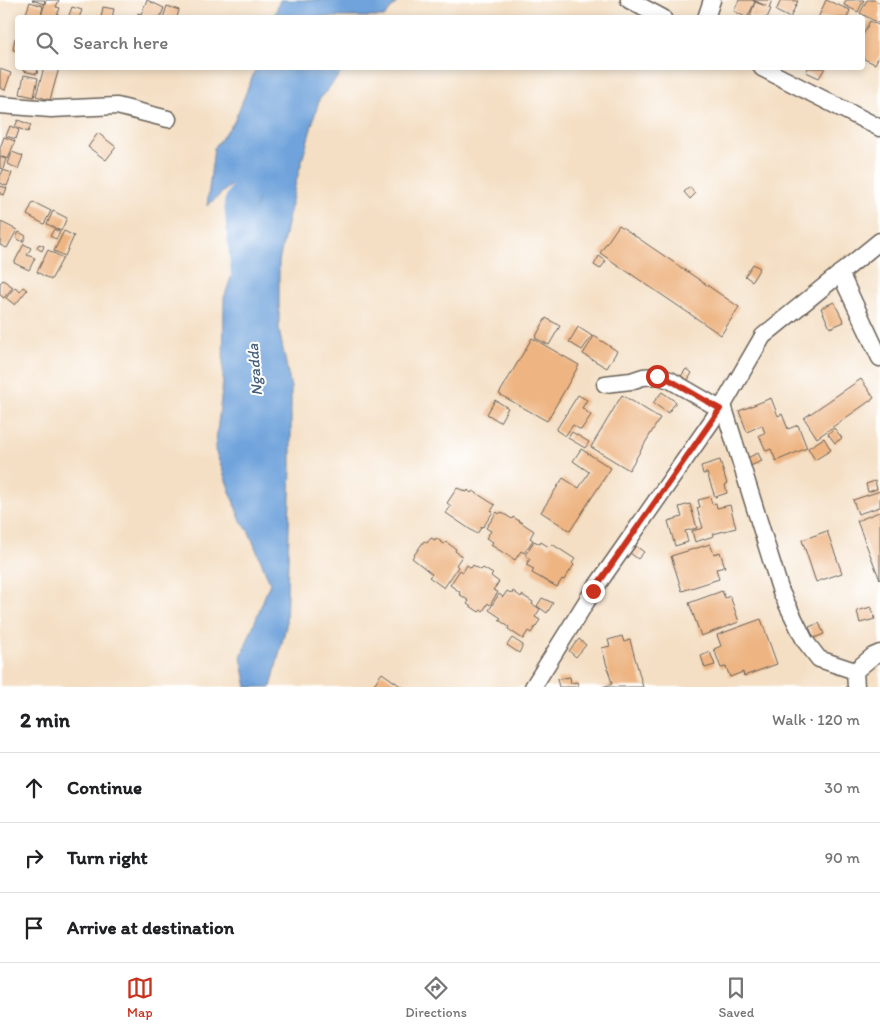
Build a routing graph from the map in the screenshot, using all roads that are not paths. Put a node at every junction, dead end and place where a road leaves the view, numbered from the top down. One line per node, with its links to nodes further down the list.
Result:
1 (629, 0): 3 (street)
2 (712, 0): 4 (street)
3 (657, 15)
4 (707, 15)
5 (766, 70): 8 (street)
6 (0, 104): 7 (street)
7 (168, 119)
8 (880, 128)
9 (880, 241): 10 (street)
10 (840, 273): 11 (street); 13 (street)
11 (880, 358)
12 (605, 384): 13 (street)
13 (721, 407): 15 (street); 16 (street)
14 (880, 653): 15 (street)
15 (856, 679)
16 (533, 687)

